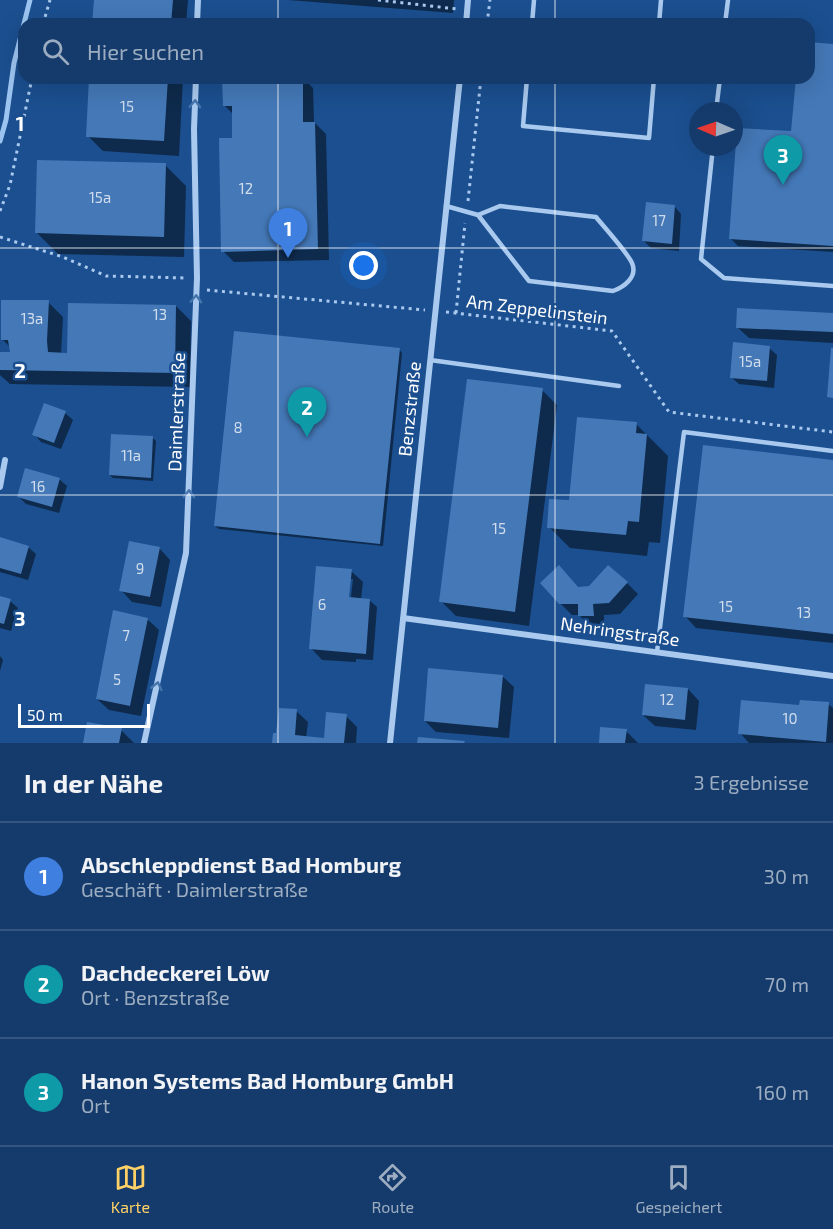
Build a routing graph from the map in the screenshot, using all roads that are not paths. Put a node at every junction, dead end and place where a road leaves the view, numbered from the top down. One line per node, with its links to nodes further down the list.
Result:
1 (198, 0): 6 (street)
2 (468, 0): 7 (street)
3 (534, 0): 8 (lane)
4 (661, 0): 9 (lane)
5 (728, 0): 10 (lane)
6 (197, 18)
7 (466, 18)
8 (532, 18)
9 (660, 18)
10 (726, 18)
11 (196, 84): 29 (street, Daimlerstraße, one-way to 11)
12 (459, 84): 18 (street, Benzstraße)
13 (526, 84): 14 (lane)
14 (654, 84)
15 (719, 84): 16 (lane)
16 (717, 102)
17 (712, 156): 20 (lane)
18 (446, 206): 19 (lane); 21 (street, Benzstraße)
19 (478, 215): 19 (lane)
20 (833, 286)
21 (430, 360): 22 (lane); 26 (street, Benzstraße)
22 (619, 386)
23 (833, 451): 27 (lane)
24 (5, 460): 25 (street)
25 (0, 487)
26 (403, 618): 27 (street, Nehringstraße); 30 (street, Benzstraße)
27 (657, 652): 28 (street, Nehringstraße)
28 (833, 676)
29 (144, 743)
30 (390, 743)

